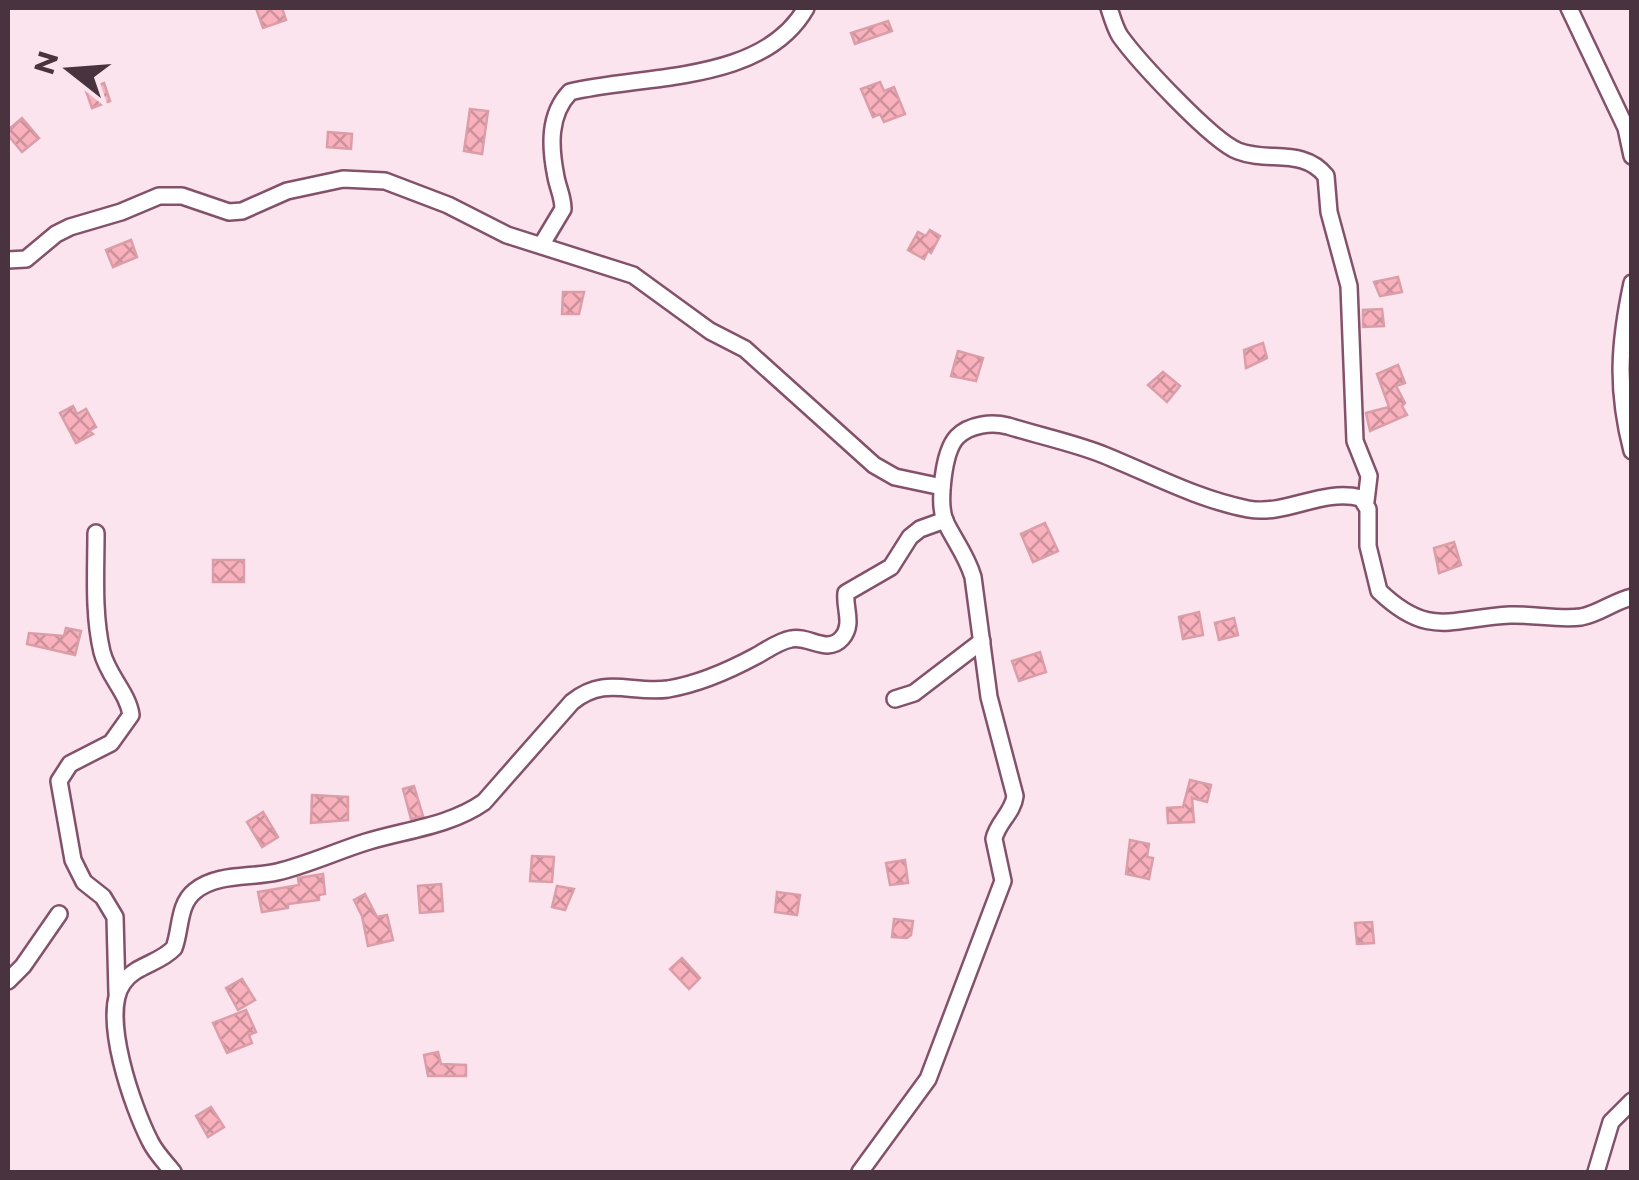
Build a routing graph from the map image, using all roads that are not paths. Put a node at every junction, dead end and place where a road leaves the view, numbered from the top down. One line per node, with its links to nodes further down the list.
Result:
1 (806, 8): 5 (street)
2 (1109, 8): 10 (street)
3 (1569, 8): 4 (street)
4 (1632, 156)
5 (542, 244): 6 (street); 9 (street)
6 (8, 260)
7 (1632, 283): 8 (street)
8 (1632, 451)
9 (942, 487): 10 (street); 11 (street)
10 (1366, 501): 13 (street)
11 (945, 520): 14 (street); 18 (street)
12 (96, 534): 18 (street)
13 (1632, 596)
14 (982, 641): 15 (street); 21 (street)
15 (895, 699)
16 (59, 914): 17 (street)
17 (8, 981)
18 (117, 993): 20 (street)
19 (1630, 1104): 22 (street)
20 (173, 1172)
21 (860, 1172)
22 (1596, 1172)

